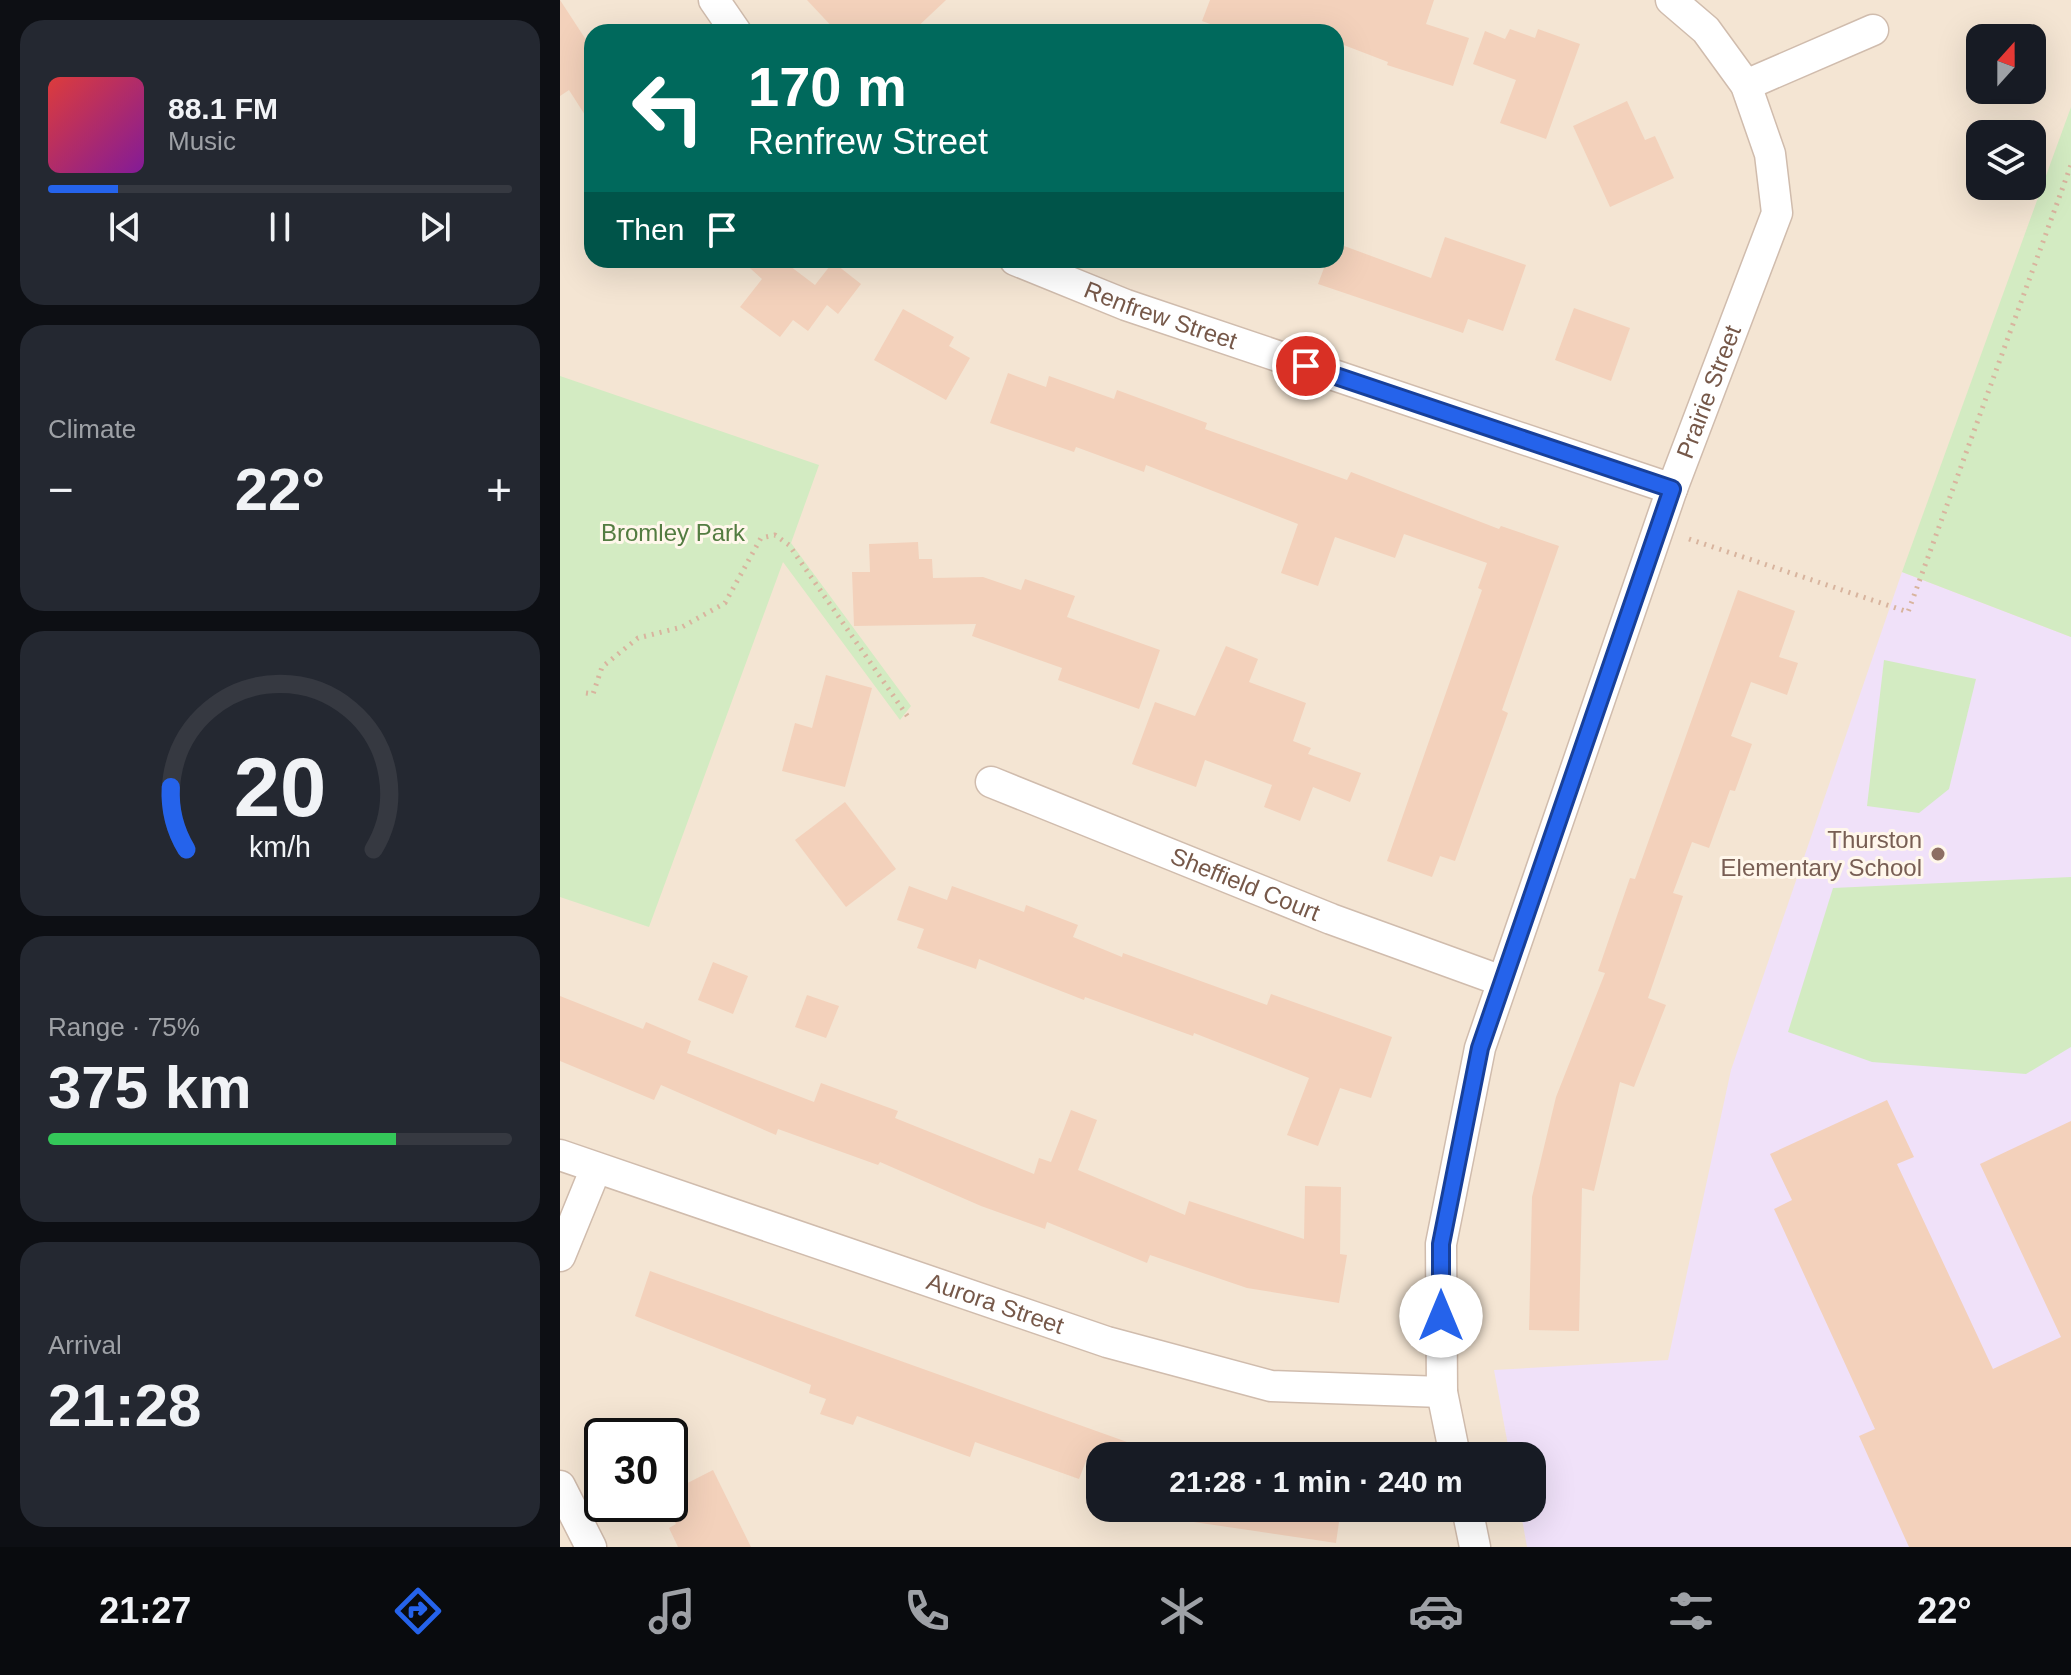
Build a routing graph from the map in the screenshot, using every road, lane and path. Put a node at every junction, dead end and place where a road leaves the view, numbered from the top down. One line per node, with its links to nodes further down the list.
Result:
1 (714, 0): 3 (street)
2 (1671, 0): 5 (street, Prairie Street)
3 (730, 24)
4 (1873, 30): 5 (street)
5 (1746, 85): 8 (street, Prairie Street)
6 (2071, 165): 9 (path)
7 (1035, 268): 8 (street, Renfrew Street)
8 (1672, 489): 13 (street, Prairie Street)
9 (1687, 539)
10 (586, 693): 11 (path)
11 (908, 717)
12 (991, 782): 13 (street, Sheffield Court)
13 (1502, 981): 17 (street, Prairie Street)
14 (560, 1155): 15 (street, Aurora Street)
15 (596, 1168): 16 (street); 17 (street, Aurora Street)
16 (560, 1256)
17 (1442, 1392): 18 (street, Prairie Street)
18 (1452, 1442)
19 (560, 1486): 21 (street)
20 (1470, 1522): 22 (street)
21 (591, 1547)
22 (1475, 1547)

